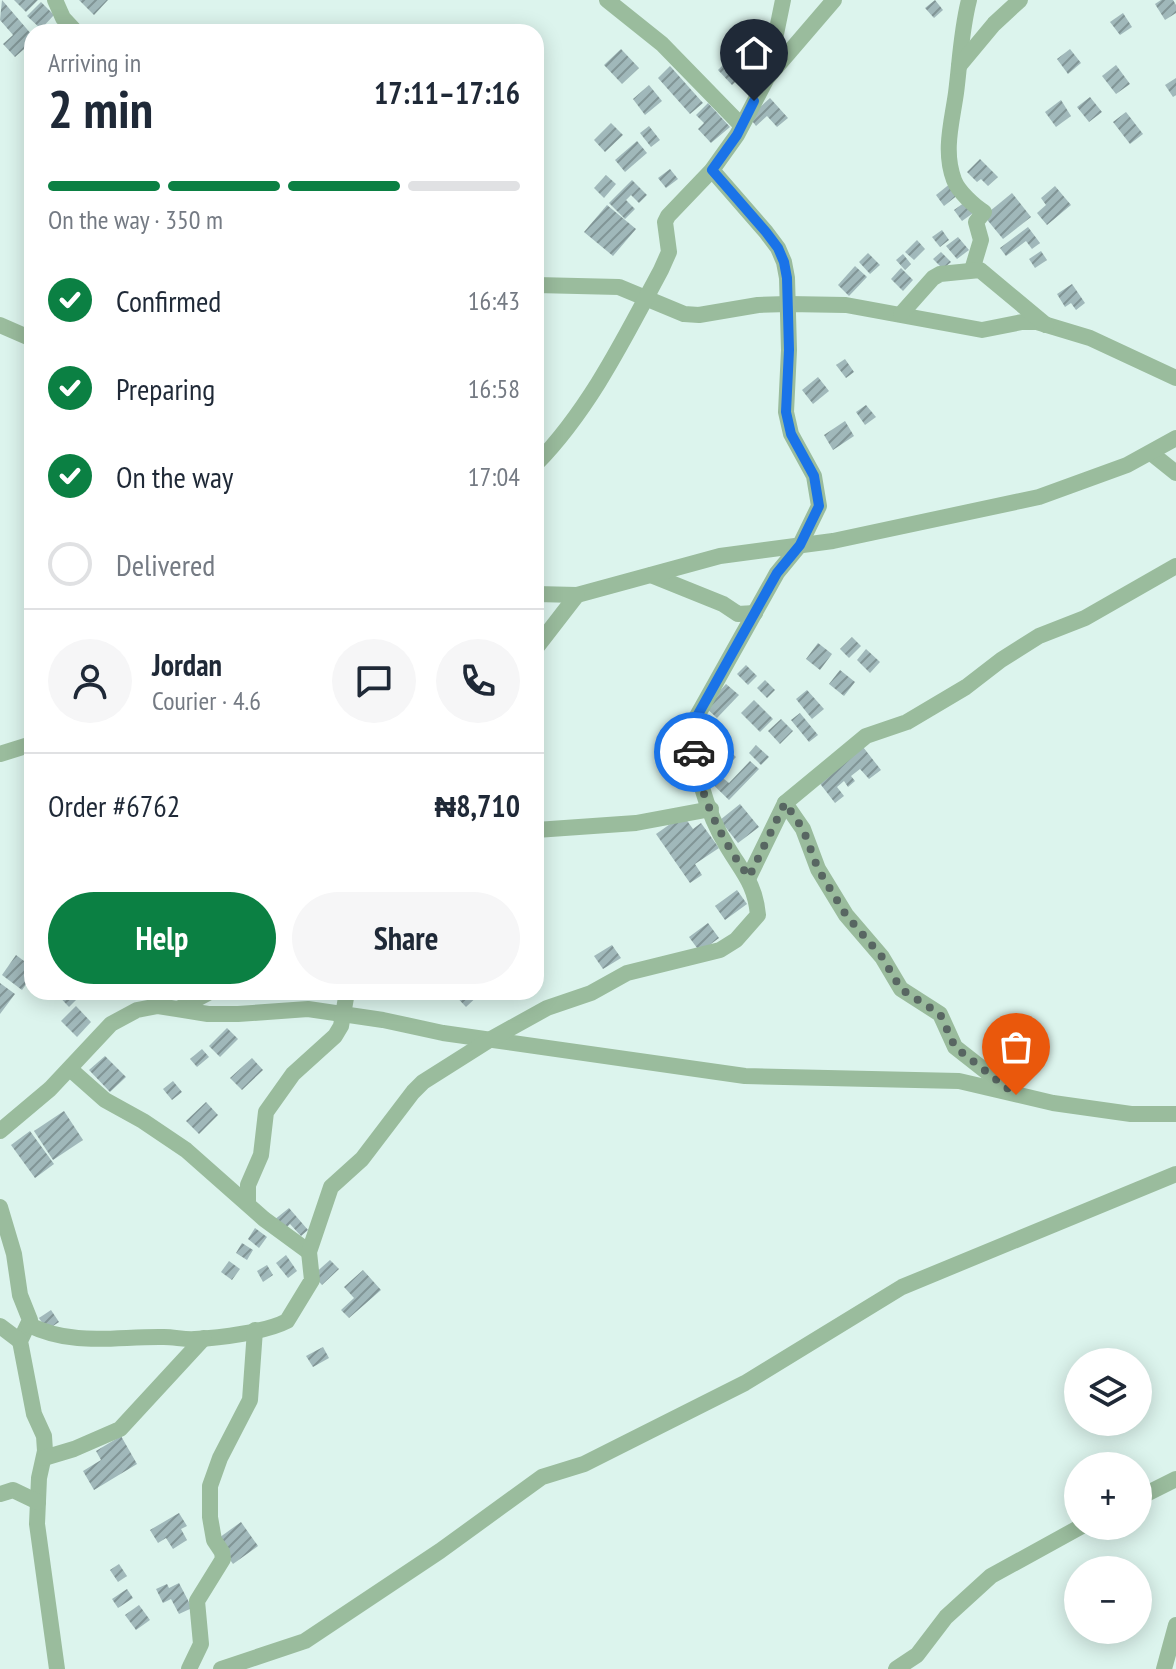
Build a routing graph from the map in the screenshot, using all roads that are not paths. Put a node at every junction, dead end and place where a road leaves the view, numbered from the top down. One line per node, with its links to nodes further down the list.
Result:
1 (55, 0): 7 (street)
2 (607, 0): 10 (street)
3 (783, 0): 9 (street)
4 (834, 0): 9 (street)
5 (969, 0): 8 (street)
6 (1020, 0): 8 (street)
7 (69, 24)
8 (958, 67): 12 (street)
9 (767, 78): 10 (street)
10 (740, 124): 11 (street)
11 (712, 170): 14 (street); 15 (street)
12 (972, 270): 16 (street); 18 (street)
13 (544, 285): 14 (street)
14 (647, 297): 15 (street); 23 (street)
15 (788, 304): 16 (street); 25 (street)
16 (901, 314): 18 (street)
17 (0, 325): 19 (street)
18 (1048, 326): 20 (street)
19 (24, 336)
20 (1176, 378)
21 (1176, 438): 22 (street)
22 (1151, 453): 24 (street); 25 (street)
23 (544, 454)
24 (1176, 473)
25 (800, 545): 27 (street); 30 (street)
26 (1176, 566): 36 (street)
27 (651, 575): 29 (street); 31 (street)
28 (544, 594): 29 (street)
29 (577, 595): 33 (street)
30 (755, 613): 31 (street); 32 (street)
31 (738, 614): 32 (street)
32 (744, 634): 37 (street)
33 (544, 638)
34 (24, 746): 35 (street)
35 (0, 754)
36 (785, 803): 39 (street); 48 (street)
37 (711, 809): 38 (street); 39 (street)
38 (544, 829)
39 (749, 877): 46 (street)
40 (196, 1000): 43 (street)
41 (205, 1000): 44 (street)
42 (346, 1000): 45 (street)
43 (180, 1008): 44 (street); 47 (street)
44 (198, 1012): 45 (street)
45 (343, 1015): 46 (street); 51 (street)
46 (491, 1039): 48 (street); 56 (street)
47 (70, 1069): 50 (street); 53 (street)
48 (1016, 1095): 49 (street)
49 (1176, 1114)
50 (0, 1131)
51 (252, 1171): 53 (street); 54 (street)
52 (1176, 1174): 71 (street)
53 (227, 1184): 54 (street)
54 (248, 1203): 56 (street)
55 (0, 1207): 57 (street)
56 (309, 1252): 59 (street)
57 (29, 1325): 60 (street); 61 (street)
58 (0, 1326): 61 (street)
59 (255, 1330): 60 (street); 70 (street)
60 (204, 1338): 62 (street)
61 (20, 1341): 62 (street)
62 (44, 1458): 66 (street)
63 (1176, 1479): 65 (street)
64 (4, 1490): 66 (street)
65 (1152, 1491)
66 (38, 1502): 69 (street)
67 (1064, 1536): 72 (street)
68 (1176, 1625): 73 (street)
69 (57, 1669)
70 (189, 1669)
71 (221, 1669)
72 (896, 1669)
73 (1164, 1669)

